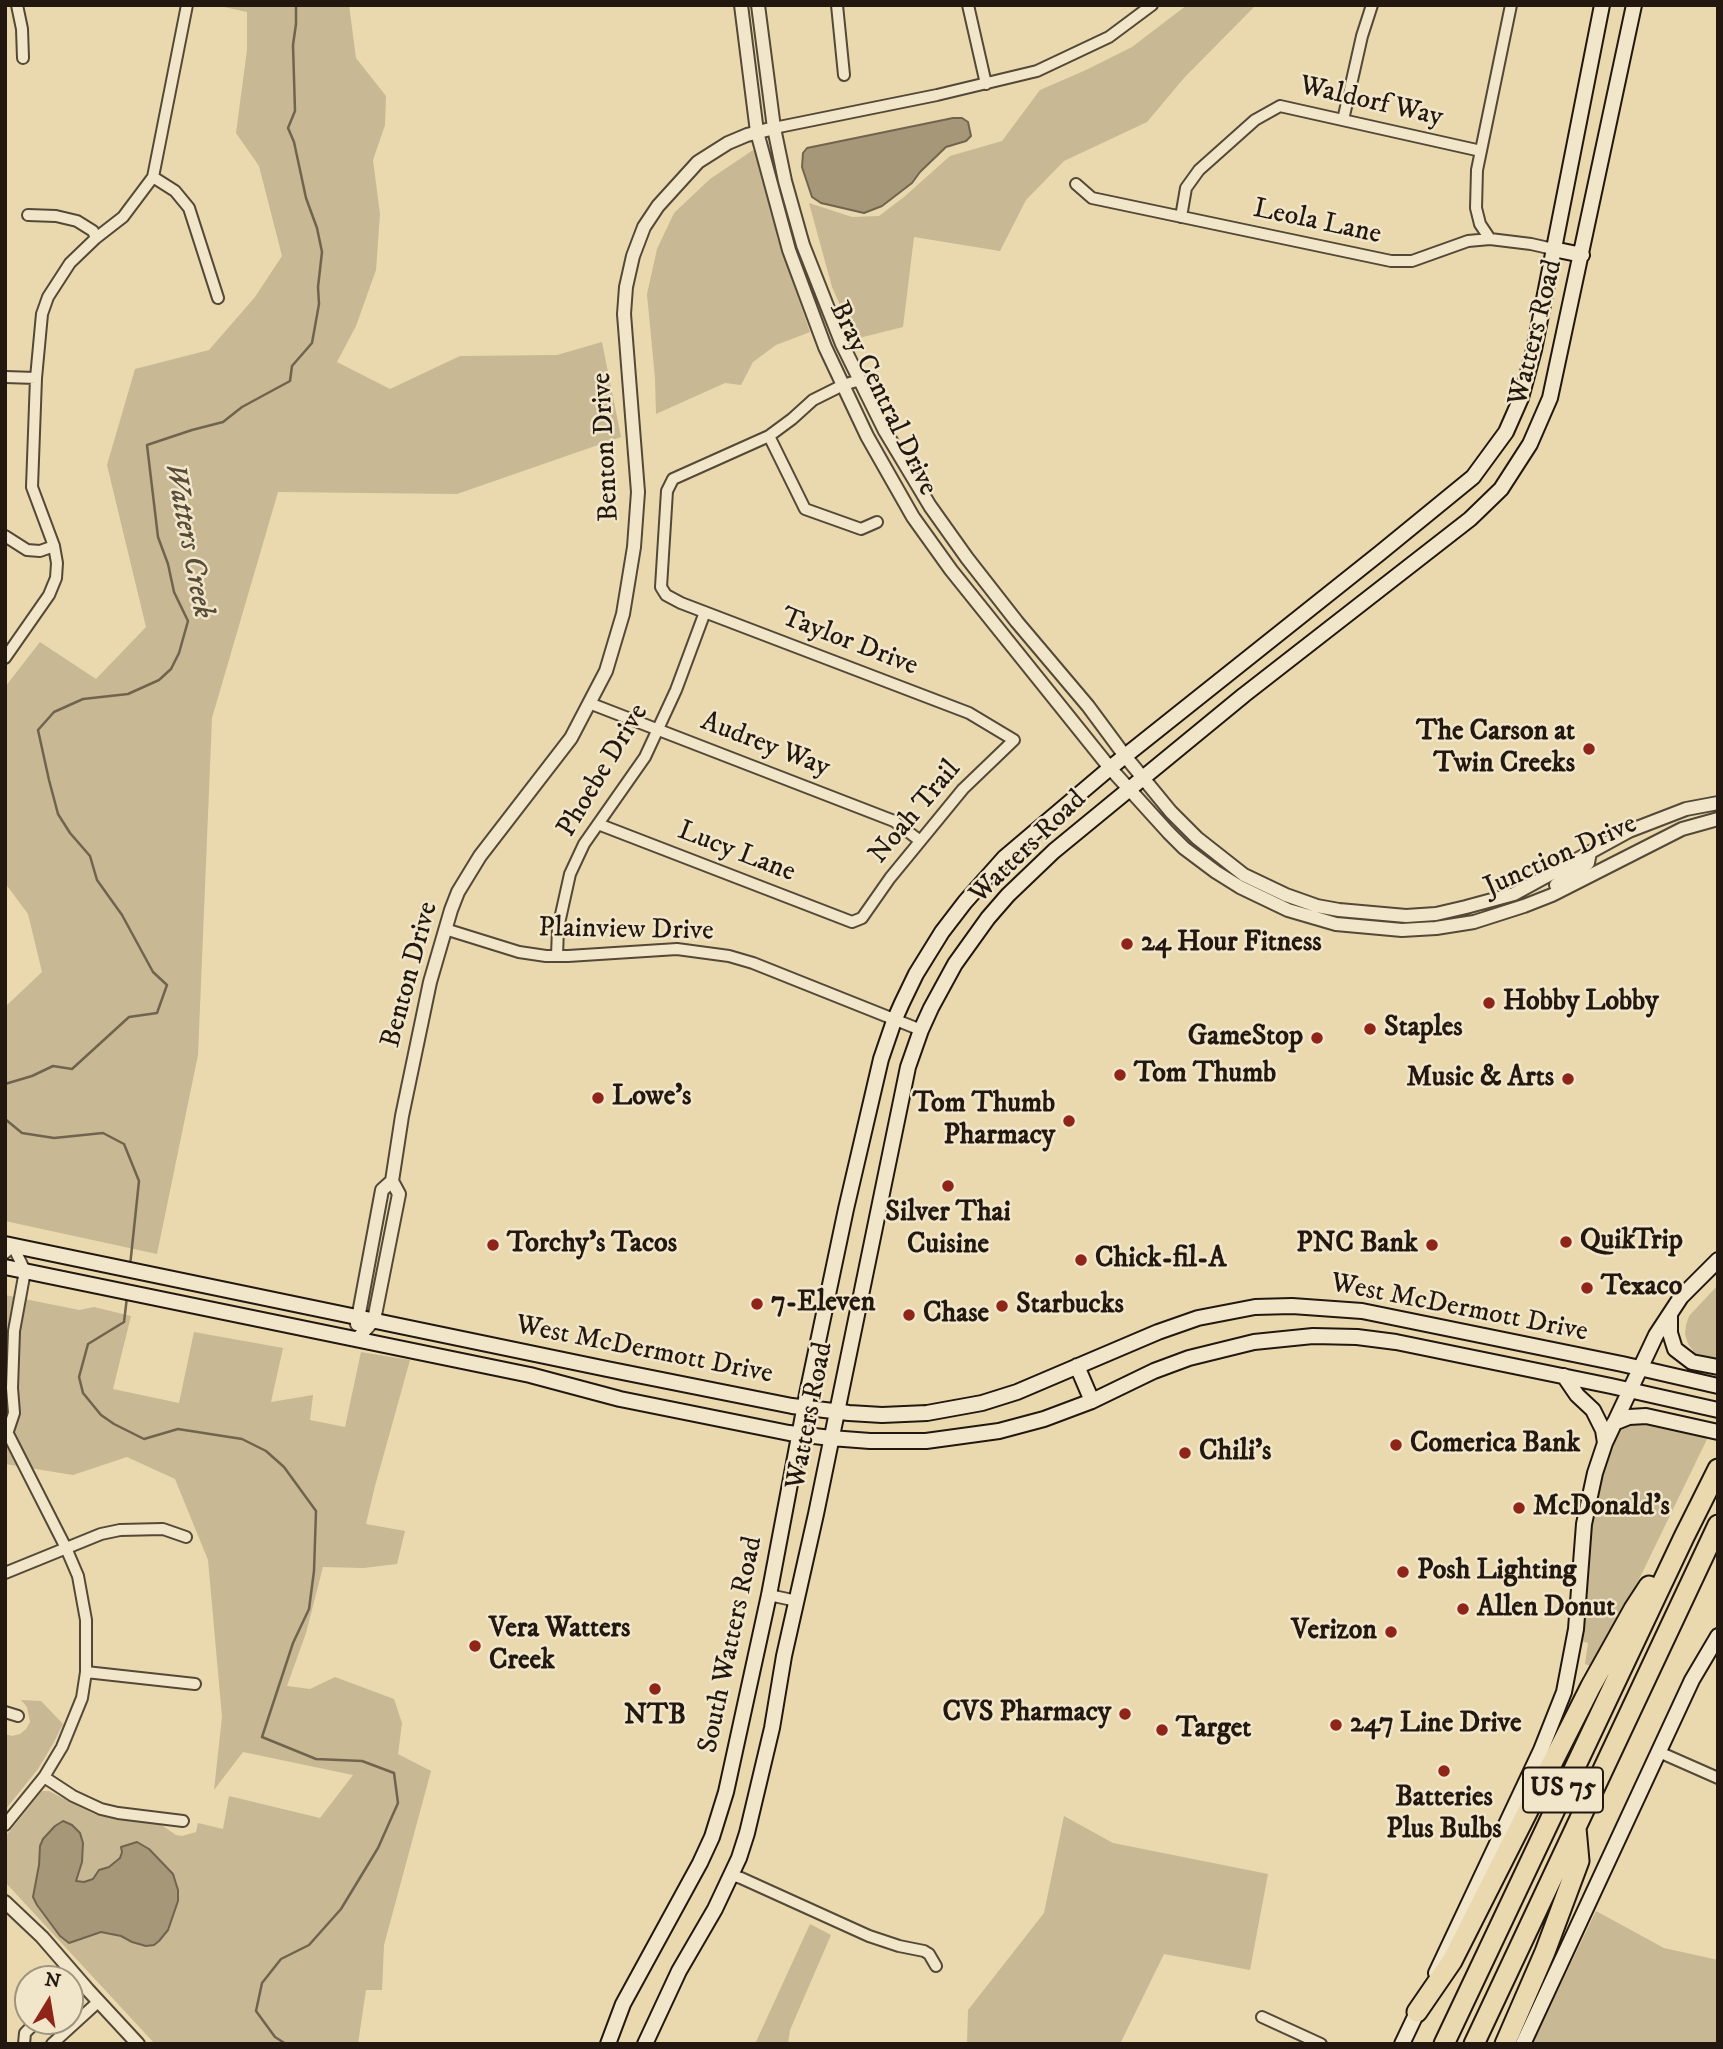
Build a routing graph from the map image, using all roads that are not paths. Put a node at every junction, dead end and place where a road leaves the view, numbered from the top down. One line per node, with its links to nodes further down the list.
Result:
1 (17, 5): 12 (street)
2 (187, 5): 19 (street)
3 (741, 5): 17 (street, Bray Central Drive)
4 (758, 5): 16 (street, Bray Central Drive)
5 (837, 5): 13 (street)
6 (968, 5): 14 (street)
7 (1152, 5): 14 (street, Benton Drive)
8 (1372, 5): 15 (street)
9 (1511, 5): 18 (street)
10 (1602, 5): 25 (main road, Watters Road)
11 (1634, 5): 26 (main road, Watters Road)
12 (23, 58)
13 (844, 75)
14 (986, 84): 16 (street, Benton Drive)
15 (1343, 120): 18 (street, Waldorf Way); 22 (street, Waldorf Way)
16 (774, 128): 17 (street, Benton Drive); 30 (street, Bray Central Drive)
17 (757, 132): 31 (street, Bray Central Drive); 38 (street, Benton Drive)
18 (1481, 151): 24 (street)
19 (153, 177): 23 (street); 27 (street)
20 (1076, 184): 22 (street, Leola Lane)
21 (28, 215): 23 (street)
22 (1181, 217): 24 (street, Leola Lane)
23 (96, 238): 29 (street)
24 (1490, 239): 25 (street, Leola Lane)
25 (1553, 249): 26 (main road); 41 (main road, Watters Road)
26 (1582, 255): 43 (main road, Watters Road)
27 (218, 298)
28 (5, 377): 29 (street)
29 (36, 378): 35 (street)
30 (860, 380): 31 (street); 41 (street, Bray Central Drive)
31 (843, 386): 32 (street); 42 (street, Bray Central Drive)
32 (769, 436): 33 (street); 36 (street, Taylor Drive)
33 (877, 522)
34 (5, 536): 35 (street)
35 (54, 546): 37 (street)
36 (705, 612): 39 (street, Phoebe Drive); 40 (street, Taylor Drive)
37 (5, 658)
38 (589, 703): 39 (street, Audrey Way); 54 (street, Benton Drive)
39 (658, 729): 47 (street, Phoebe Drive); 48 (street, Audrey Way)
40 (1014, 740): 48 (street, Noah Trail)
41 (1125, 756): 42 (main road, Watters Road); 43 (street, Bray Central Drive)
42 (1110, 768): 44 (street, Bray Central Drive); 56 (main road, Watters Road)
43 (1143, 777): 44 (main road, Watters Road); 51 (street, Junction Drive)
44 (1129, 790): 50 (street, Junction Drive); 57 (main road, Watters Road)
45 (1718, 803): 49 (street, Junction Drive)
46 (1718, 819): 52 (street, Junction Drive)
47 (598, 824): 53 (street, Lucy Lane); 55 (street, Phoebe Drive)
48 (919, 841): 53 (street, Noah Trail)
49 (1590, 852): 51 (street, Junction Drive); 52 (street)
50 (1216, 872): 51 (street); 52 (street, Junction Drive)
51 (1273, 889)
52 (1530, 903)
53 (858, 921)
54 (445, 929): 55 (street, Plainview Drive); 58 (street, Benton Drive)
55 (556, 956): 56 (street, Plainview Drive)
56 (894, 1020): 57 (street, Plainview Drive); 78 (main road, Watters Road)
57 (921, 1030): 80 (main road, Watters Road)
58 (393, 1181): 65 (street, Benton Drive); 66 (street, Benton Drive)
59 (8, 1248): 62 (street); 65 (main road, West McDermott Drive)
60 (1718, 1260): 64 (main road)
61 (5, 1267): 62 (main road, West McDermott Drive)
62 (24, 1271): 68 (main road, West McDermott Drive); 82 (street)
63 (1362, 1311): 67 (main road); 69 (main road, West McDermott Drive); 71 (main road, West McDermott Drive)
64 (1670, 1314): 70 (main road); 71 (main road)
65 (356, 1317): 66 (main road, West McDermott Drive); 68 (street, Benton Drive)
66 (374, 1320): 68 (street); 72 (main road, West McDermott Drive)
67 (1357, 1337): 73 (main road, West McDermott Drive); 77 (main road, West McDermott Drive)
68 (357, 1339): 76 (main road, West McDermott Drive)
69 (1077, 1366): 77 (main road); 80 (main road, West McDermott Drive)
70 (1718, 1367)
71 (1639, 1368): 74 (main road, West McDermott Drive); 75 (main road)
72 (607, 1369): 76 (main road); 78 (main road, West McDermott Drive)
73 (1564, 1376): 75 (main road, West McDermott Drive); 86 (main road)
74 (1718, 1386)
75 (1629, 1390): 79 (main road, West McDermott Drive); 81 (main road)
76 (601, 1394): 84 (main road, West McDermott Drive)
77 (1092, 1401): 85 (main road, West McDermott Drive)
78 (804, 1407): 80 (main road, West McDermott Drive); 84 (main road, Watters Road)
79 (1718, 1410)
80 (836, 1412): 85 (main road, Watters Road)
81 (1614, 1423): 83 (main road); 86 (main road)
82 (6, 1431): 91 (street)
83 (1718, 1432)
84 (800, 1434): 85 (main road, West McDermott Drive); 93 (main road, South Watters Road)
85 (831, 1438): 94 (main road, Watters Road)
86 (1605, 1443): 112 (main road)
87 (1718, 1469): 89 (highway, US 75)
88 (1718, 1525): 105 (highway, US 75)
89 (1684, 1536): 112 (highway); 120 (highway, US 75)
90 (186, 1537): 91 (street)
91 (66, 1548): 92 (street); 96 (street)
92 (5, 1573)
93 (769, 1595): 94 (street); 116 (main road, South Watters Road)
94 (797, 1601): 106 (main road, Watters Road)
95 (1718, 1636): 100 (main road)
96 (86, 1672): 97 (street); 101 (street)
97 (195, 1684)
98 (5, 1712): 99 (street)
99 (18, 1716)
100 (1659, 1752): 102 (street); 123 (main road)
101 (44, 1777): 103 (street); 104 (street)
102 (1718, 1778)
103 (183, 1821)
104 (5, 1825)
105 (1576, 1826): 121 (highway, US 75); 122 (highway)
106 (731, 1875): 109 (street); 117 (main road, Watters Road)
107 (5, 1902): 108 (street)
108 (61, 1965)
109 (936, 1966)
110 (84, 1991): 111 (street)
111 (98, 2001): 114 (street); 115 (street)
112 (1417, 2012): 119 (main road)
113 (1262, 2017): 118 (street)
114 (51, 2044)
115 (138, 2044)
116 (608, 2044)
117 (645, 2044)
118 (1321, 2044)
119 (1402, 2044)
120 (1444, 2044)
121 (1474, 2044)
122 (1505, 2044)
123 (1523, 2044)

